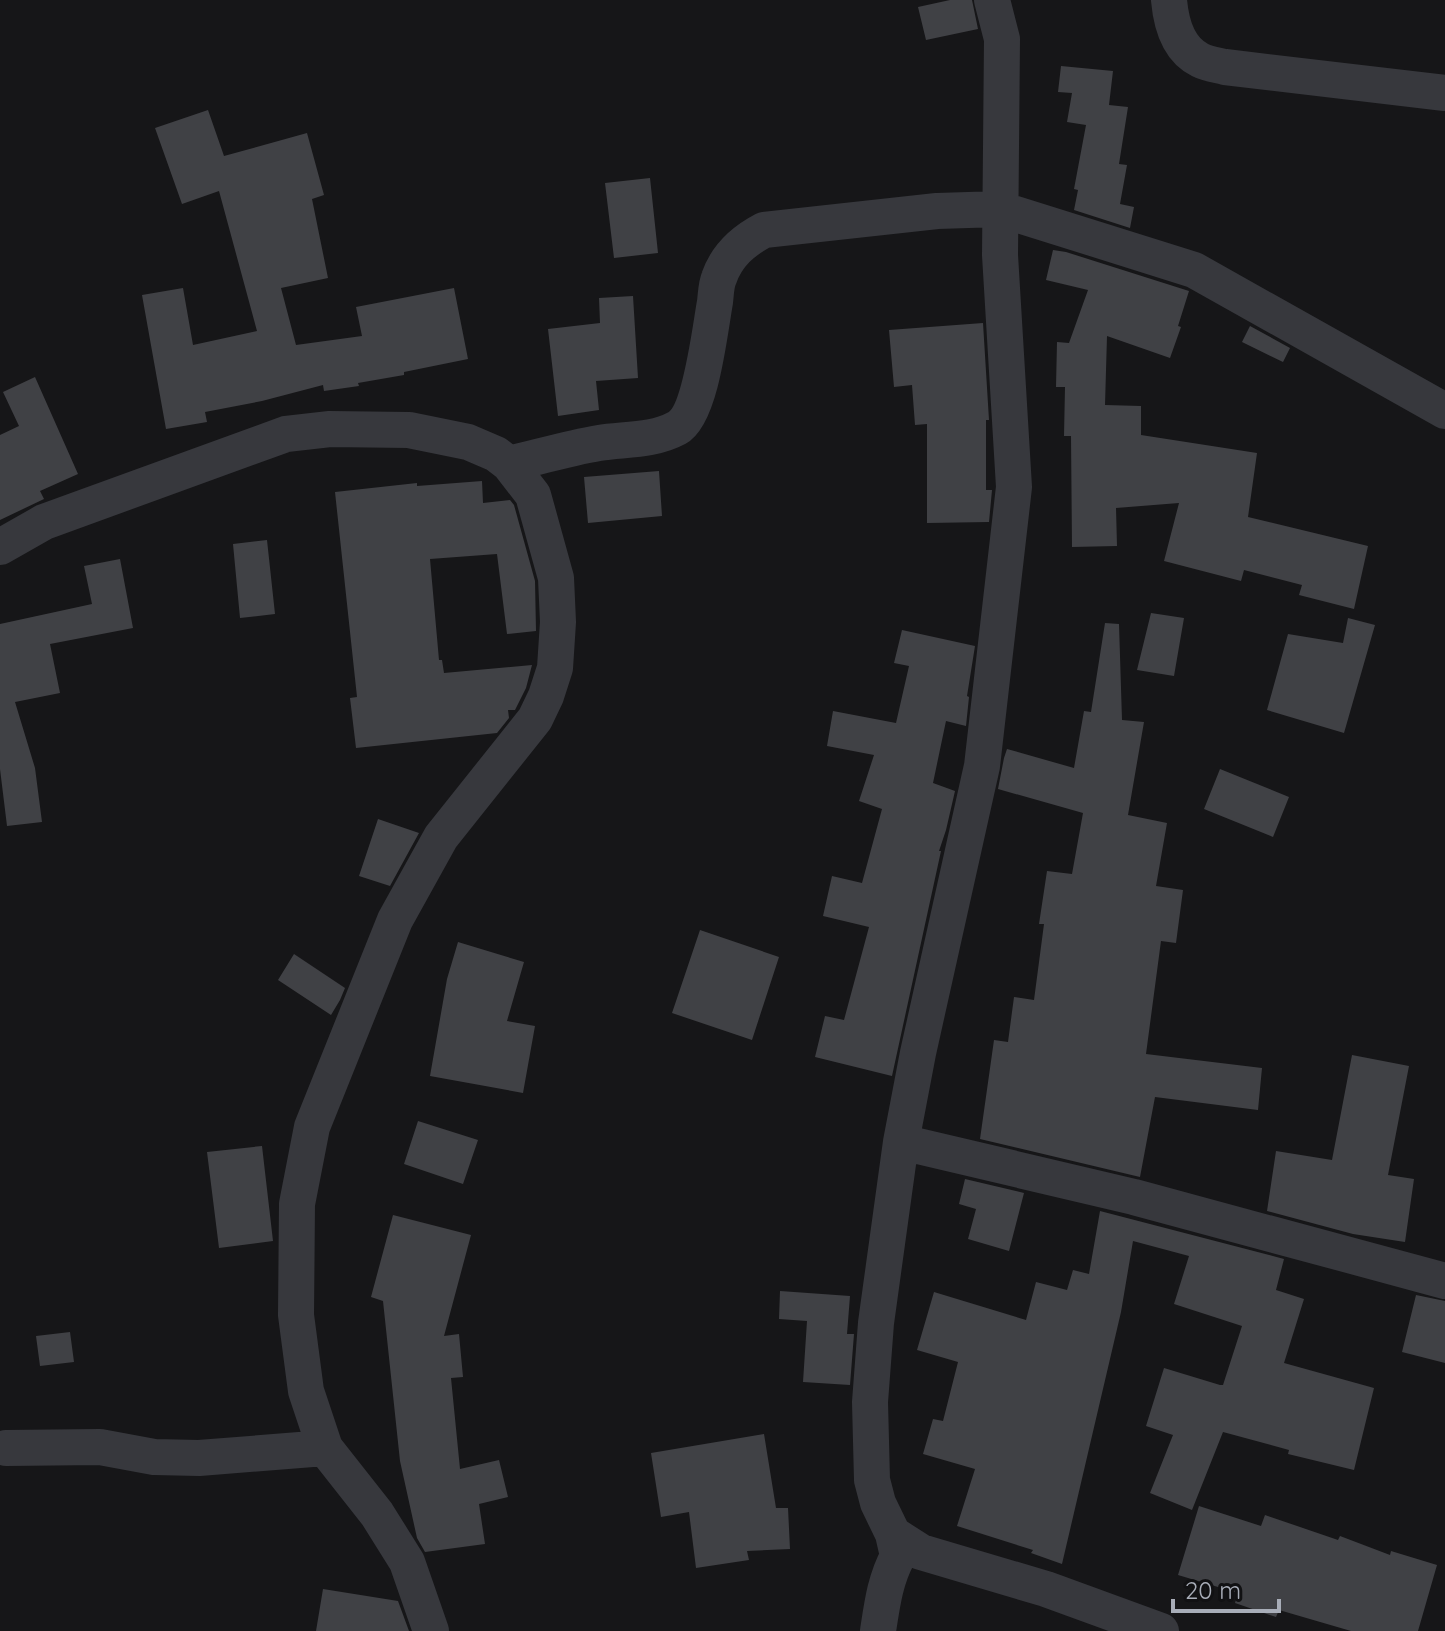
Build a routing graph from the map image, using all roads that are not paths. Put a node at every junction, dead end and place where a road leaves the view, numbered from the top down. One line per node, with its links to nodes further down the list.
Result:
1 (992, 0): 4 (street)
2 (1169, 0): 3 (street)
3 (1445, 93)
4 (1000, 209): 5 (street); 6 (street); 8 (street)
5 (1445, 411)
6 (509, 464): 7 (street); 11 (street)
7 (0, 547)
8 (901, 1142): 9 (street); 12 (street)
9 (1445, 1281)
10 (6, 1448): 11 (street)
11 (325, 1448): 13 (street)
12 (893, 1534): 14 (street); 15 (street)
13 (431, 1631)
14 (878, 1631)
15 (1161, 1631)

